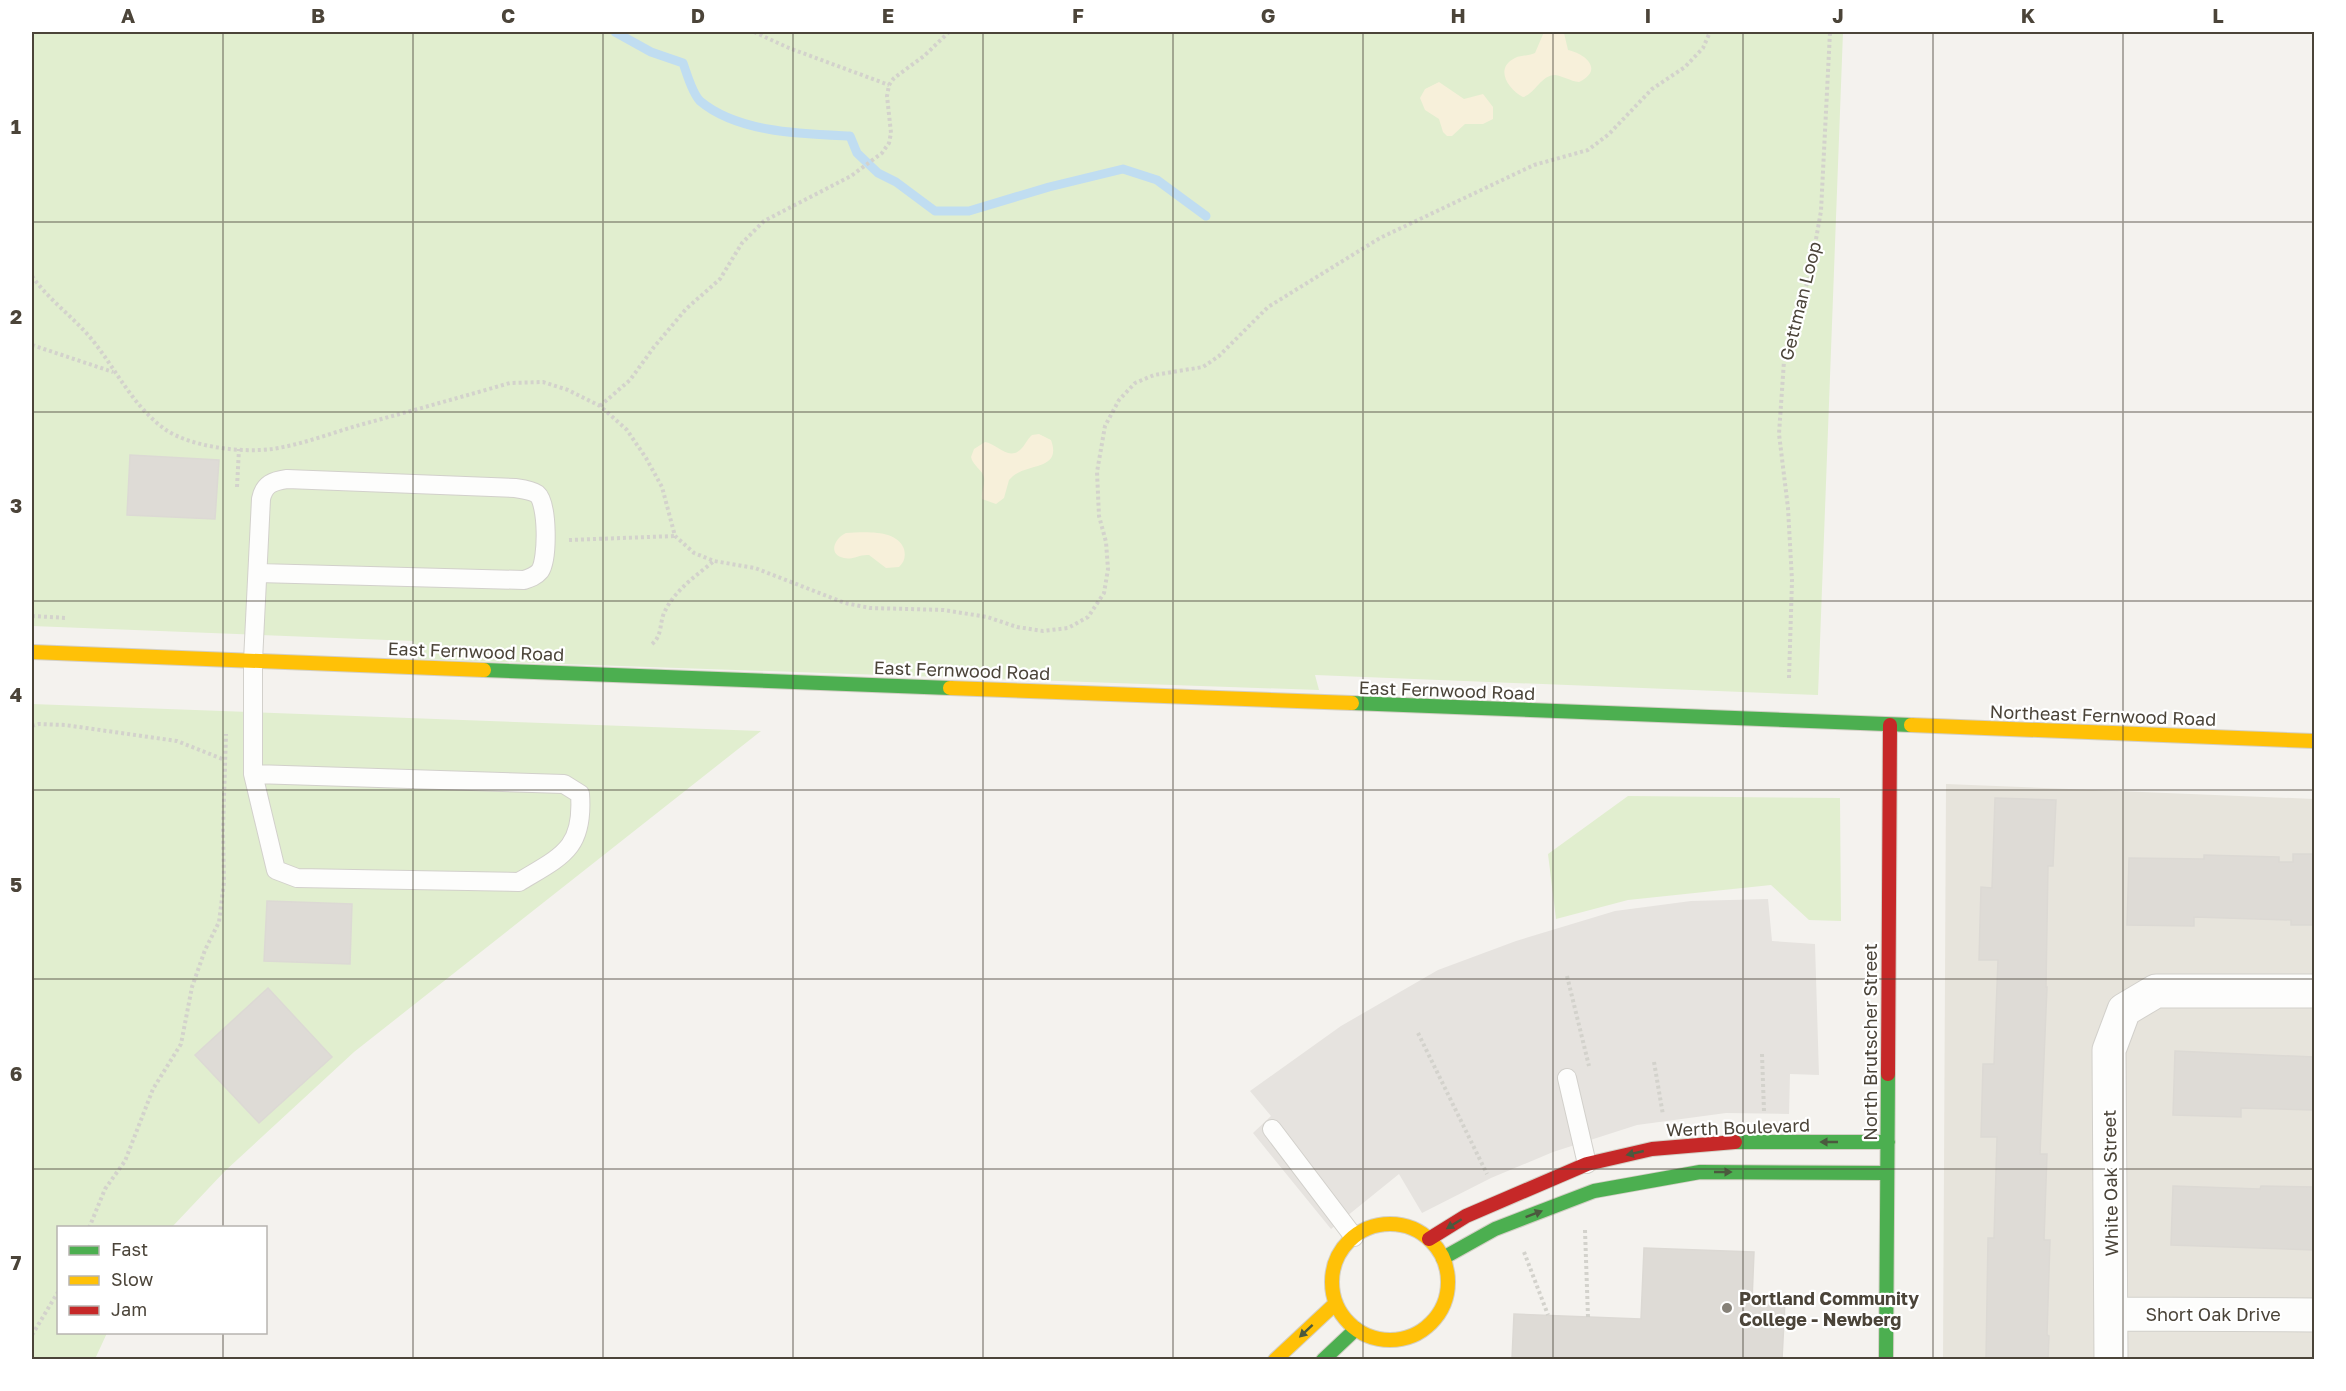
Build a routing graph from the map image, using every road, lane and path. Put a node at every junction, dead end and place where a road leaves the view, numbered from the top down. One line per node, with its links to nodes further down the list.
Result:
1 (754, 32): 5 (path)
2 (949, 32): 5 (path)
3 (1710, 32): 14 (path)
4 (1830, 32): 21 (path, Gettman Loop)
5 (889, 85): 9 (path)
6 (32, 276): 8 (path)
7 (32, 345): 8 (path)
8 (114, 372): 10 (path)
9 (600, 406): 10 (path); 12 (path)
10 (239, 448): 11 (path)
11 (237, 494)
12 (675, 536): 13 (path); 14 (path)
13 (544, 541): 15 (lane); 15 (lane)
14 (714, 561): 18 (path)
15 (258, 573): 20 (lane)
16 (32, 615): 17 (path)
17 (78, 619)
18 (647, 646)
19 (32, 652): 20 (street, East Fernwood Road)
20 (253, 661): 22 (street, East Fernwood Road); 27 (lane)
21 (1790, 678)
22 (1890, 725): 25 (street, Northeast Fernwood Road); 38 (street, North Brutscher Street)
23 (32, 726): 26 (path)
24 (226, 727): 26 (path)
25 (2314, 741)
26 (225, 760): 27 (path); 42 (path)
27 (253, 774): 27 (lane)
28 (1567, 976): 33 (path)
29 (2314, 991): 50 (street, White Oak Street)
30 (1418, 1033): 41 (path)
31 (1762, 1054): 36 (path)
32 (1654, 1062): 35 (path)
33 (1591, 1072)
34 (1567, 1078): 39 (lane)
35 (1663, 1117)
36 (1764, 1120)
37 (1272, 1129): 44 (lane)
38 (1888, 1142): 39 (street, Werth Boulevard, one-way to 39); 40 (street, North Brutscher Street)
39 (1587, 1164): 45 (street, Werth Boulevard, one-way to 45)
40 (1887, 1173): 47 (street, one-way to 40); 58 (street, North Brutscher Street)
41 (1490, 1180)
42 (89, 1226)
43 (1585, 1230): 53 (path)
44 (1354, 1237): 45 (street); 49 (street)
45 (1430, 1239): 47 (street)
46 (1522, 1246): 52 (path)
47 (1443, 1258): 54 (street)
48 (57, 1294): 55 (path)
49 (1336, 1303): 54 (street); 56 (street, one-way to 56)
50 (2112, 1314): 51 (street, Short Oak Drive); 59 (street, White Oak Street)
51 (2314, 1314)
52 (1548, 1316)
53 (1588, 1317)
54 (1356, 1329): 57 (street)
55 (32, 1335)
56 (1275, 1359)
57 (1323, 1359)
58 (1886, 1359)
59 (2111, 1359)

